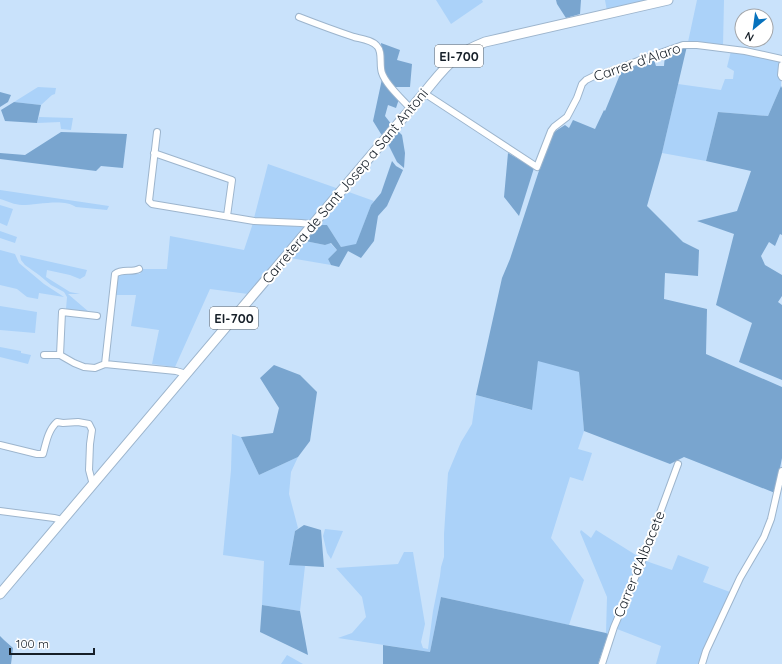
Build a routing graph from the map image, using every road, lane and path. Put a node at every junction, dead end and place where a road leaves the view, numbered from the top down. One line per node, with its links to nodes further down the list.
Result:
1 (668, 0): 6 (main road, Carretera de Sant Josep a Sant Antoni / EI-700)
2 (299, 17): 7 (street)
3 (782, 59): 6 (street, Carrer d'Alaro)
4 (782, 65): 5 (street)
5 (782, 77)
6 (424, 93): 7 (main road, Carretera de Sant Josep a Sant Antoni / EI-700)
7 (411, 109): 11 (main road, Carretera de Sant Josep a Sant Antoni / EI-700)
8 (157, 132): 9 (street)
9 (154, 153): 10 (street); 10 (street)
10 (227, 216): 11 (street)
11 (312, 225): 17 (main road, Carretera de Sant Josep a Sant Antoni / EI-700)
12 (140, 269): 16 (street)
13 (97, 316): 15 (street)
14 (44, 355): 15 (street)
15 (60, 355): 16 (street)
16 (105, 364): 17 (street)
17 (185, 376): 21 (main road, Carretera de Sant Josep a Sant Antoni / EI-700)
18 (0, 445): 21 (street)
19 (678, 464): 25 (street, Carrer d'Albacete)
20 (782, 471): 26 (street)
21 (93, 485): 23 (main road, EI-700)
22 (0, 511): 23 (street)
23 (62, 520): 24 (main road, EI-700)
24 (0, 594)
25 (602, 664)
26 (702, 664)

